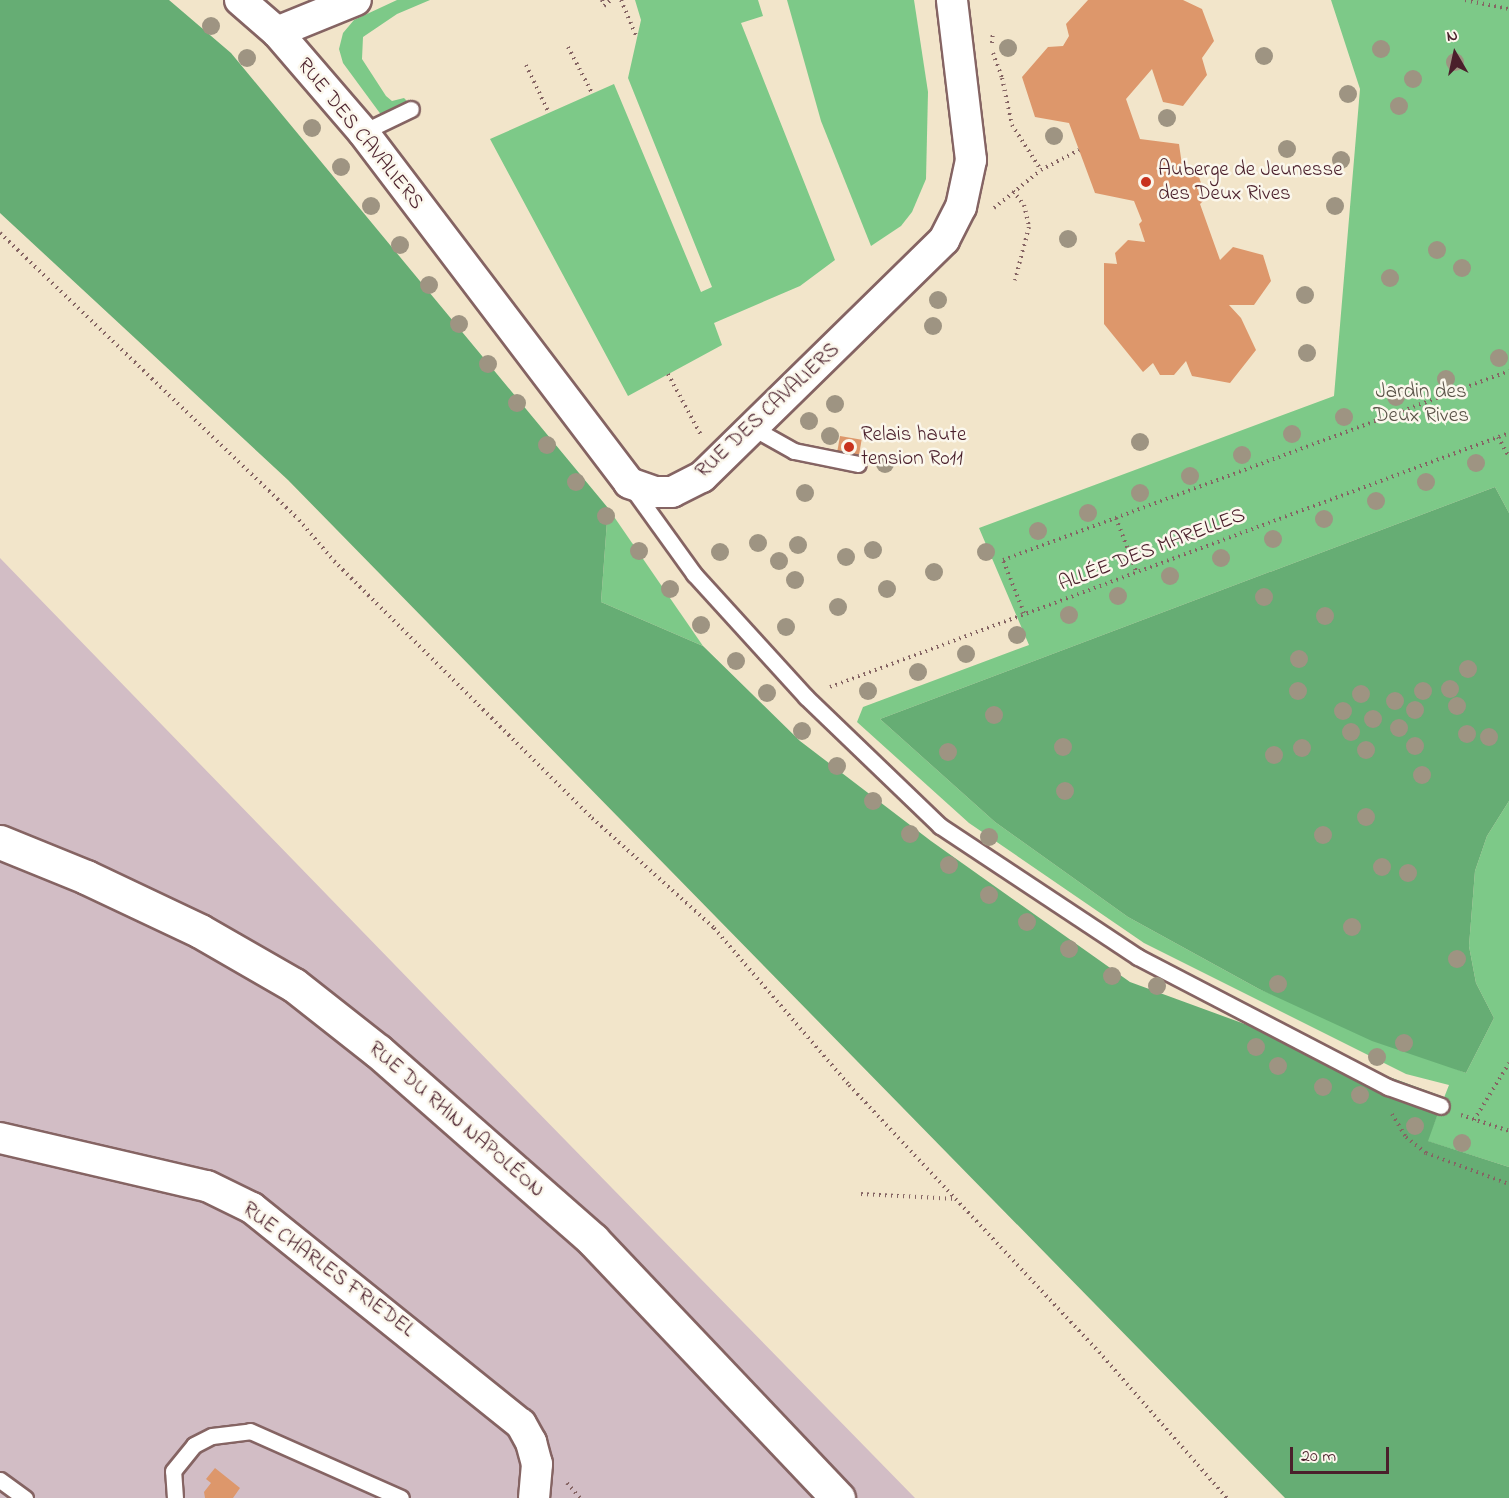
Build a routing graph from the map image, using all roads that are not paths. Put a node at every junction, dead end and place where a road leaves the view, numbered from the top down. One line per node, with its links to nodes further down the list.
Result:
1 (240, 0): 4 (street, RUE DES CAVALIERS)
2 (952, 0): 7 (street, RUE DES CAVALIERS)
3 (338, 3): 4 (street)
4 (277, 32): 6 (street, RUE DES CAVALIERS)
5 (411, 109): 6 (lane)
6 (363, 132): 9 (street, RUE DES CAVALIERS)
7 (753, 428): 8 (lane); 9 (street, RUE DES CAVALIERS)
8 (858, 464)
9 (628, 483): 11 (lane)
10 (0, 842): 18 (main road, RUE DU RHIN NAPOLÉON)
11 (1441, 1107)
12 (0, 1138): 17 (street, RUE CHARLES FRIEDEL)
13 (0, 1480): 14 (lane)
14 (25, 1498)
15 (175, 1498): 16 (lane)
16 (401, 1498)
17 (534, 1498)
18 (838, 1498)

